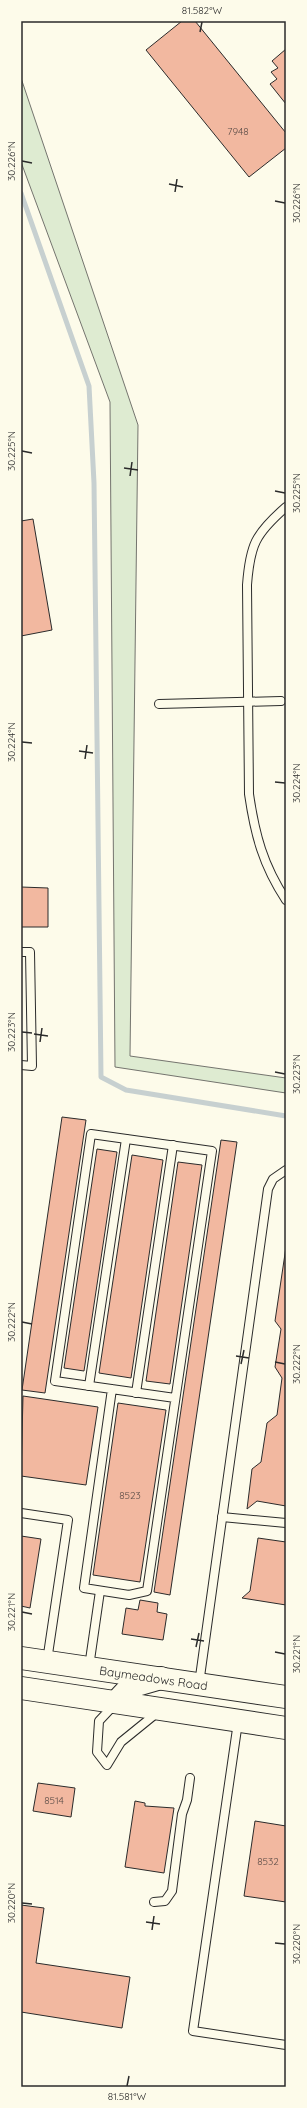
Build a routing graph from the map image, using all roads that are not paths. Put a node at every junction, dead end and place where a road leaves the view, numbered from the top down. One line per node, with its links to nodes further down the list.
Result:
1 (286, 508): 2 (lane)
2 (248, 701): 3 (lane); 4 (lane); 5 (lane)
3 (281, 701)
4 (159, 704)
5 (286, 900)
6 (21, 952): 7 (lane)
7 (21, 1065)
8 (126, 1139): 9 (lane); 11 (lane); 11 (lane)
9 (173, 1145): 13 (lane); 14 (lane)
10 (286, 1170): 16 (lane)
11 (89, 1386): 12 (lane)
12 (112, 1389): 13 (lane); 18 (lane)
13 (136, 1393): 14 (lane)
14 (175, 1398): 18 (lane)
15 (21, 1513): 20 (lane)
16 (222, 1518): 17 (lane); 23 (lane)
17 (286, 1523)
18 (100, 1591): 21 (lane)
19 (21, 1658): 20 (main road, Baymeadows Road)
20 (46, 1662): 21 (main road, Baymeadows Road)
21 (89, 1668): 22 (main road, Baymeadows Road)
22 (163, 1678): 23 (main road, Baymeadows Road); 26 (main road)
23 (199, 1684): 25 (main road, Baymeadows Road)
24 (21, 1688): 26 (main road)
25 (286, 1697)
26 (116, 1702): 27 (main road); 27 (lane)
27 (162, 1709): 28 (main road)
28 (238, 1720): 29 (main road); 32 (lane)
29 (286, 1728)
30 (190, 1778): 31 (lane)
31 (154, 1902)
32 (286, 2044)

